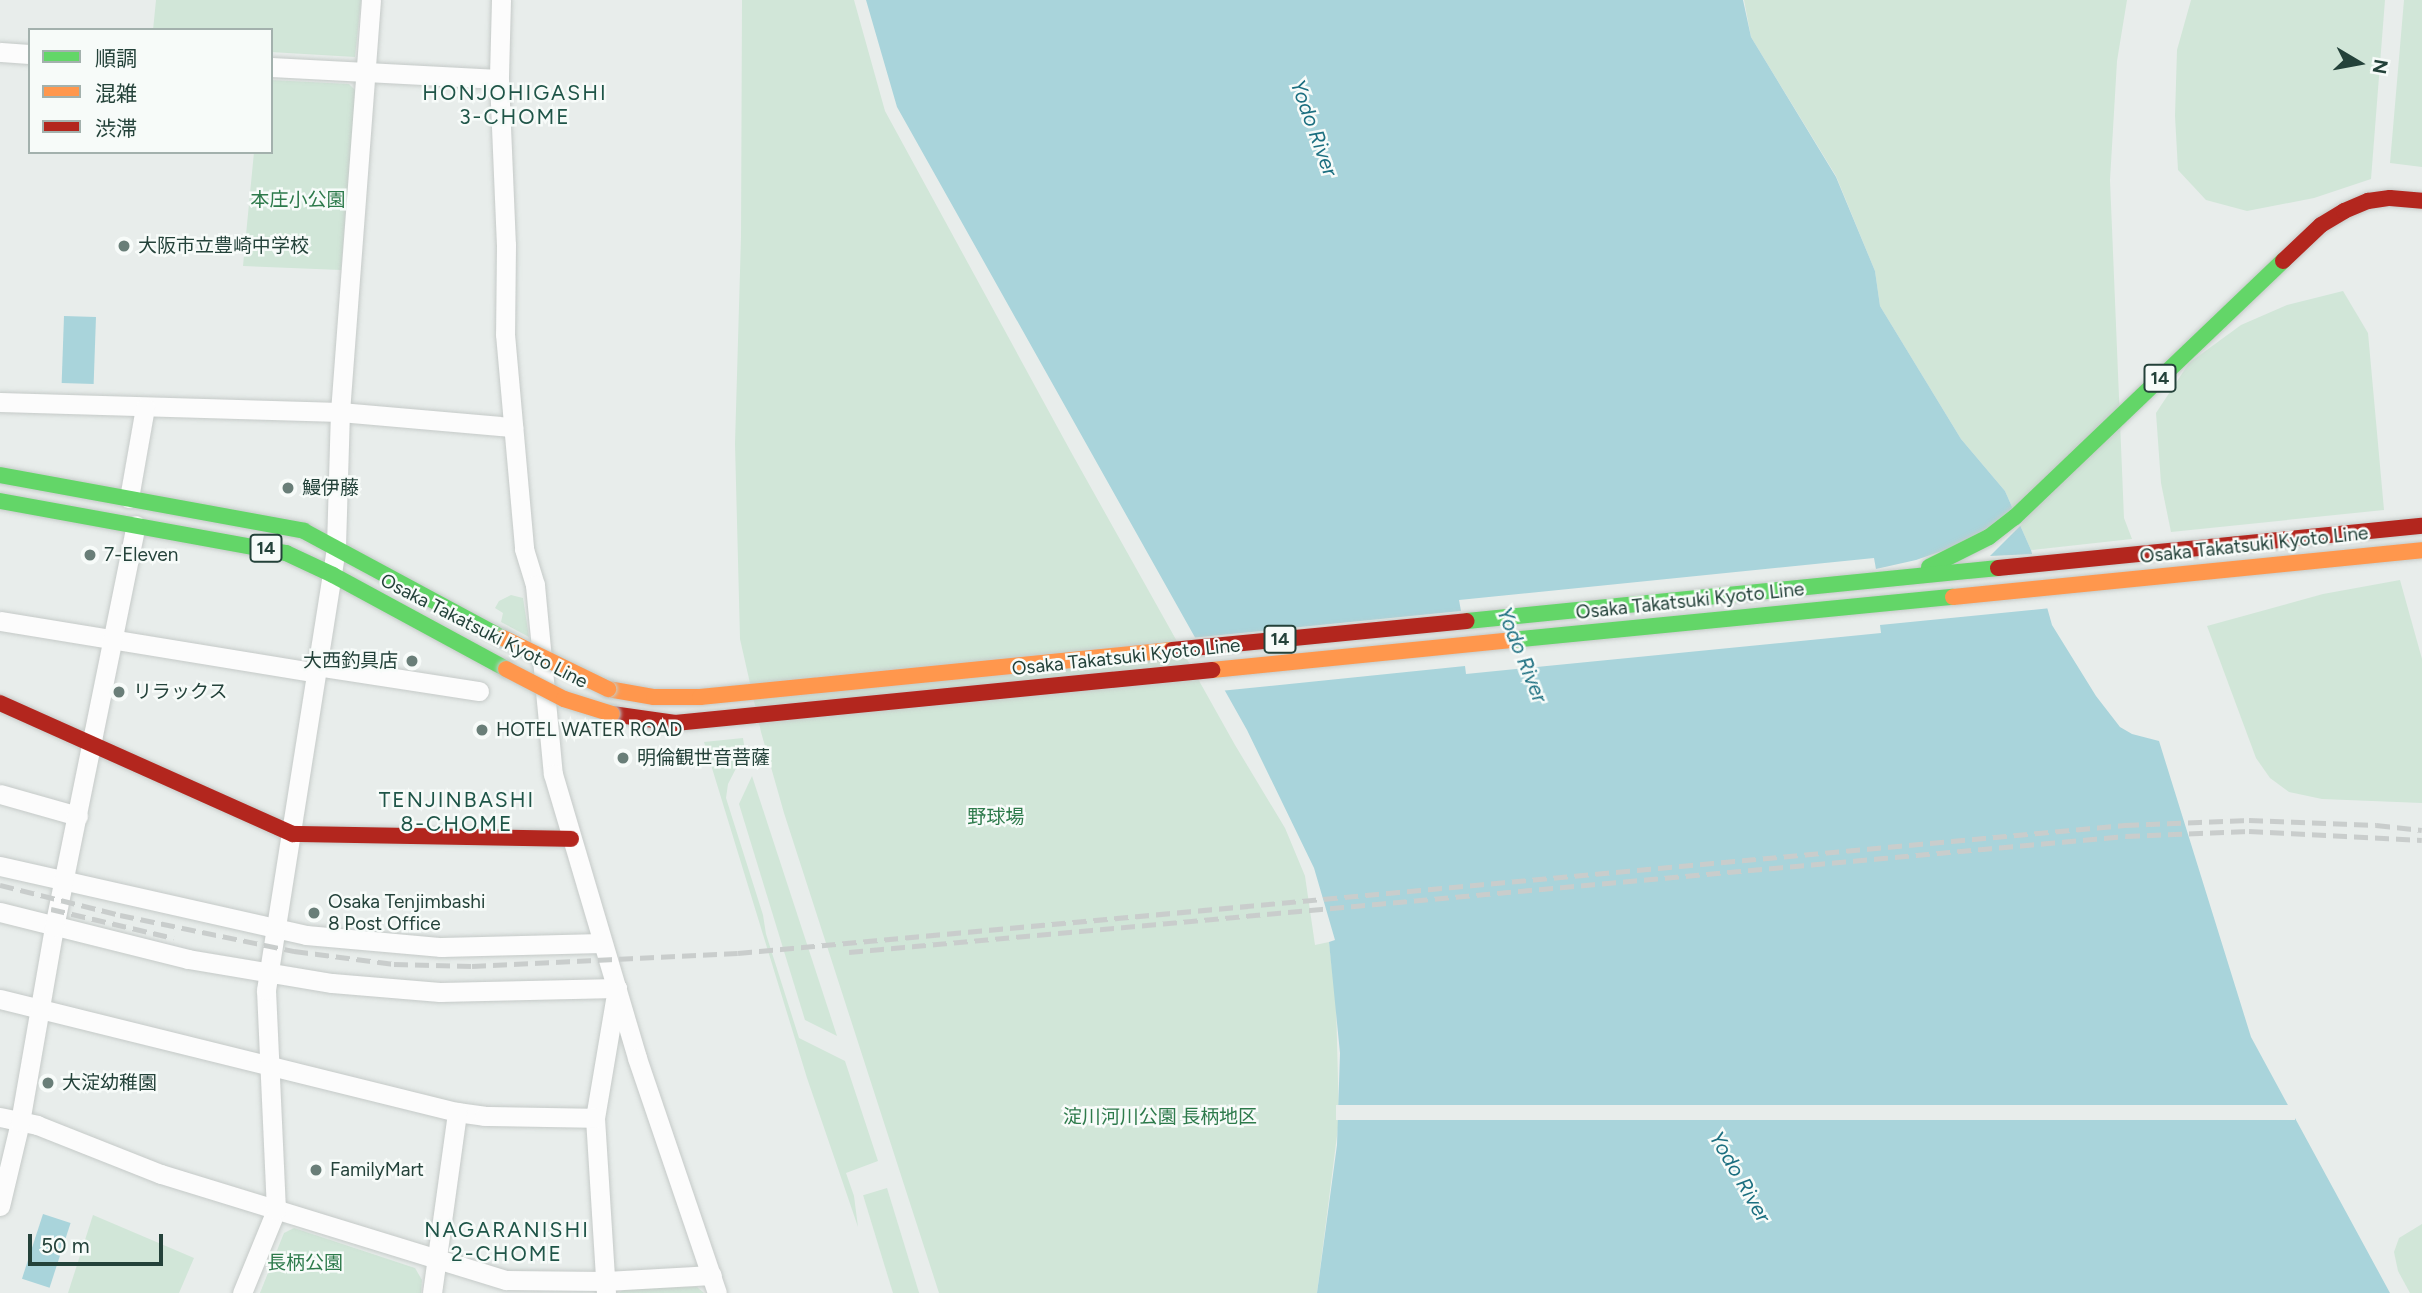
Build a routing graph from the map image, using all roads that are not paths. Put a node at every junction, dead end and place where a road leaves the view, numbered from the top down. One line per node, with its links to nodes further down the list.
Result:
1 (372, 0): 6 (street)
2 (501, 0): 7 (street)
3 (0, 52): 4 (street)
4 (28, 54)
5 (273, 67): 6 (street)
6 (366, 72): 7 (street); 11 (street)
7 (499, 79): 12 (street)
8 (2422, 201): 21 (main road, Osaka Takatsuki Kyoto Line / 14)
9 (0, 402): 10 (street)
10 (145, 407): 11 (street); 14 (street)
11 (340, 412): 12 (street); 18 (street)
12 (513, 427): 31 (street)
13 (0, 475): 14 (main road, Osaka Takatsuki Kyoto Line / 14)
14 (129, 498): 18 (main road, Osaka Takatsuki Kyoto Line / 14)
15 (0, 501): 16 (main road, Osaka Takatsuki Kyoto Line / 14)
16 (136, 525): 20 (main road, Osaka Takatsuki Kyoto Line / 14); 23 (street)
17 (2422, 526): 21 (main road, Osaka Takatsuki Kyoto Line / 14)
18 (336, 546): 20 (street); 21 (main road, Osaka Takatsuki Kyoto Line / 14, bridge)
19 (2422, 550): 20 (main road, Osaka Takatsuki Kyoto Line / 14, bridge)
20 (333, 575): 24 (street)
21 (1902, 577)
22 (0, 621): 23 (street)
23 (113, 639): 24 (street); 27 (street)
24 (316, 670): 25 (street); 30 (street)
25 (479, 691)
26 (0, 702): 27 (main road)
27 (93, 743): 29 (street); 30 (main road)
28 (0, 794): 29 (street)
29 (78, 816): 33 (street)
30 (293, 834): 31 (main road); 36 (street)
31 (571, 839): 37 (street)
32 (0, 866): 33 (street)
33 (65, 883): 35 (street); 36 (street)
34 (0, 912): 35 (street)
35 (54, 927): 38 (street); 41 (street)
36 (276, 935): 37 (street); 38 (street)
37 (602, 943): 39 (street)
38 (269, 970): 39 (street); 42 (street)
39 (617, 988): 45 (street); 50 (street)
40 (0, 999): 41 (street)
41 (40, 1009): 42 (street); 46 (street)
42 (272, 1067): 43 (street); 48 (street)
43 (457, 1112): 45 (street); 49 (street)
44 (0, 1117): 46 (street)
45 (595, 1118): 51 (street)
46 (20, 1122): 47 (street); 48 (street)
47 (0, 1206)
48 (276, 1210): 49 (street); 52 (street)
49 (438, 1259): 51 (street); 53 (street)
50 (714, 1284): 51 (street)
51 (606, 1287)
52 (242, 1293)
53 (432, 1293)

